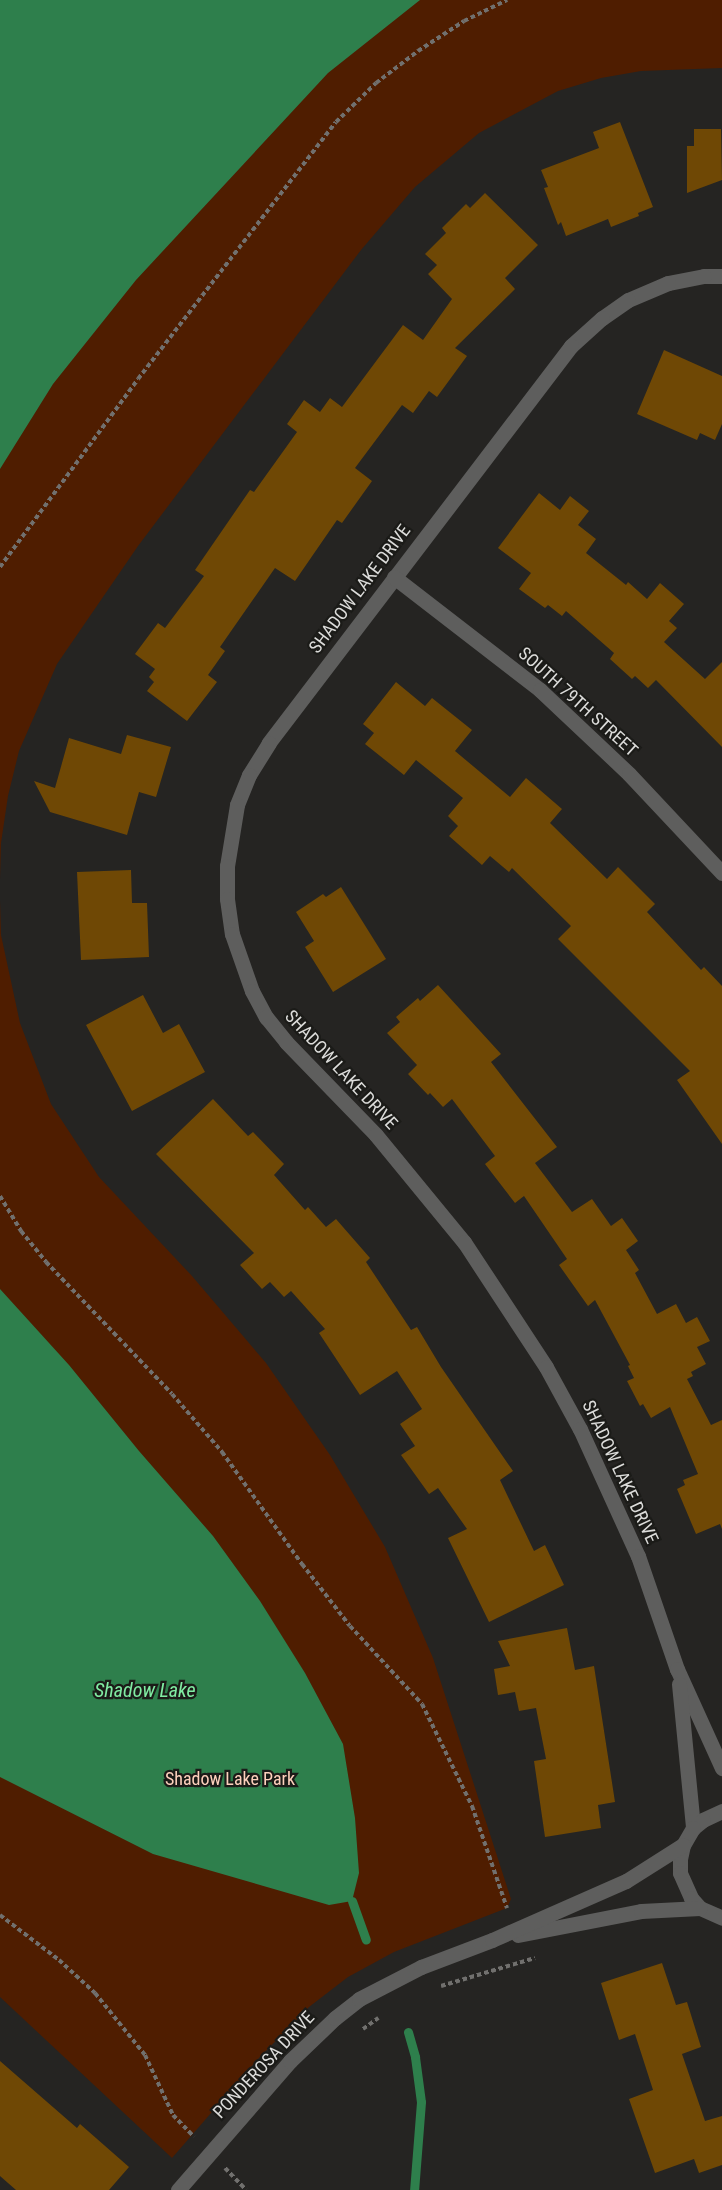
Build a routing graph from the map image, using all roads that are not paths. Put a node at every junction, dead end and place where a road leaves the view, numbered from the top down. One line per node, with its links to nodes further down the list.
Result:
1 (722, 276): 2 (street, SHADOW LAKE DRIVE)
2 (394, 577): 3 (street, SOUTH 79TH STREET); 4 (street, SHADOW LAKE DRIVE)
3 (722, 873)
4 (677, 1670): 5 (street, SHADOW LAKE DRIVE); 7 (street, SHADOW LAKE DRIVE)
5 (722, 1768)
6 (722, 1811): 7 (street)
7 (693, 1828): 8 (street)
8 (683, 1845): 9 (street); 11 (street, PONDEROSA DRIVE)
9 (700, 1908): 10 (street); 11 (street, PONDEROSA DRIVE)
10 (722, 1918)
11 (492, 1940): 12 (street, PONDEROSA DRIVE)
12 (178, 2190)

